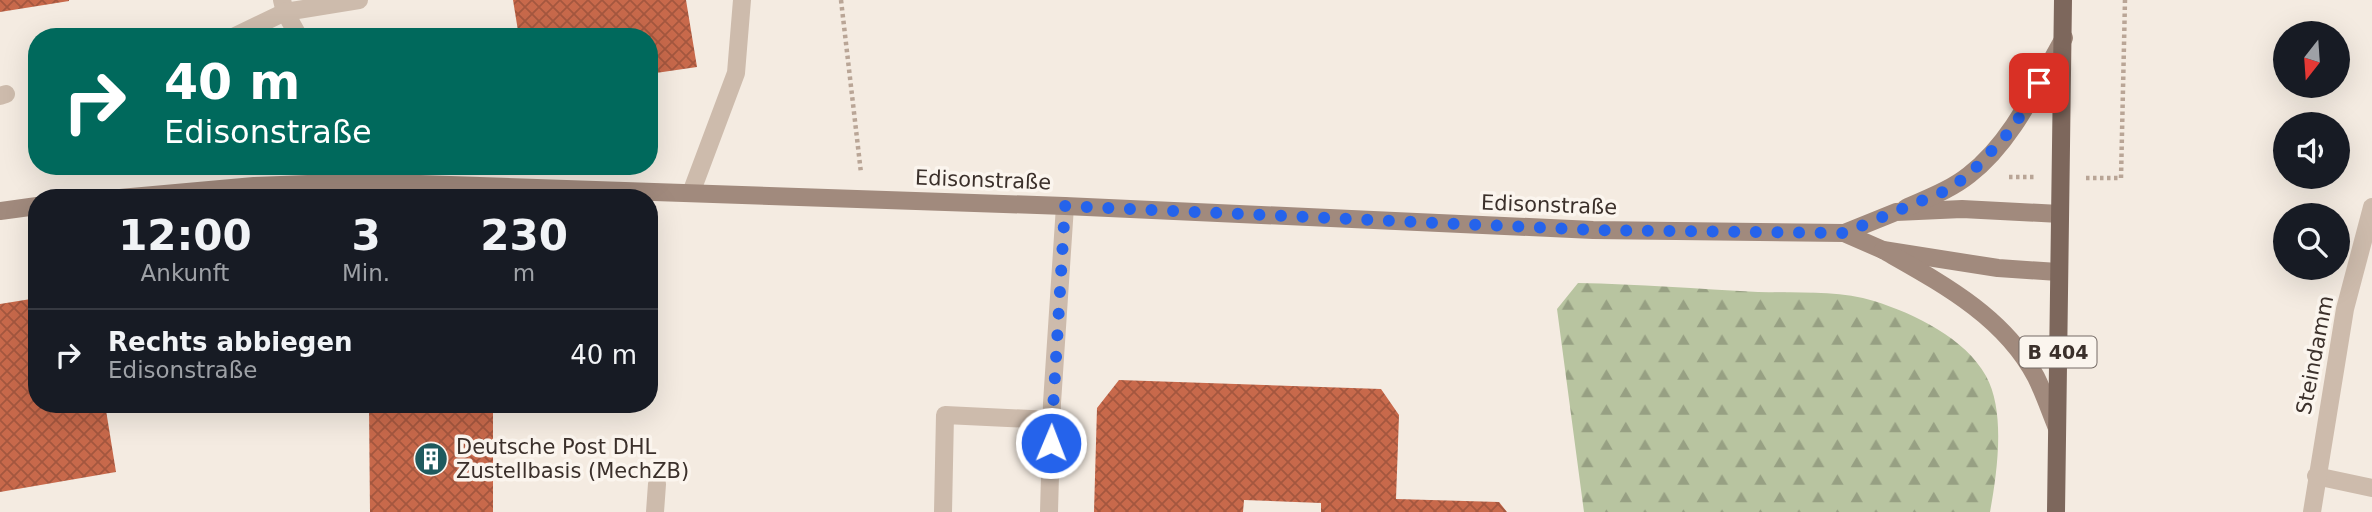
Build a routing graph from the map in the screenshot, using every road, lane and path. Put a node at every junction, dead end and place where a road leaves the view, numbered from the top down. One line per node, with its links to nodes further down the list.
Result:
1 (359, 0): 6 (street)
2 (742, 0): 16 (street)
3 (841, 0): 17 (path)
4 (2063, 0): 9 (main road, B 404)
5 (2124, 0): 12 (path)
6 (284, 6): 7 (street); 8 (street)
7 (248, 28)
8 (295, 28)
9 (2064, 38): 12 (main road, B 404); 22 (street)
10 (351, 175): 13 (street, Edisonstraße)
11 (378, 175): 14 (street, Edisonstraße)
12 (2063, 178): 23 (main road, B 404)
13 (220, 189)
14 (636, 189)
15 (658, 190): 16 (street, Edisonstraße)
16 (691, 192): 17 (street, Edisonstraße)
17 (864, 199): 18 (street, Edisonstraße)
18 (1065, 206): 24 (street, Edisonstraße); 27 (street)
19 (28, 207): 21 (street)
20 (2372, 207): 29 (street, Steindamm)
21 (0, 211)
22 (1896, 212): 23 (street, Edisonstraße); 24 (street, Edisonstraße)
23 (2060, 214): 26 (main road, B 404)
24 (1844, 233): 25 (street, Edisonstraße)
25 (1883, 250): 26 (street, Edisonstraße); 28 (street)
26 (2058, 272): 28 (main road, B 404)
27 (1051, 420): 33 (street); 34 (street)
28 (2058, 431): 35 (main road, B 404)
29 (2316, 476): 31 (street); 36 (street, Steindamm)
30 (657, 484): 32 (street)
31 (2372, 488)
32 (655, 512)
33 (943, 512)
34 (1049, 512)
35 (2056, 512)
36 (2312, 512)

